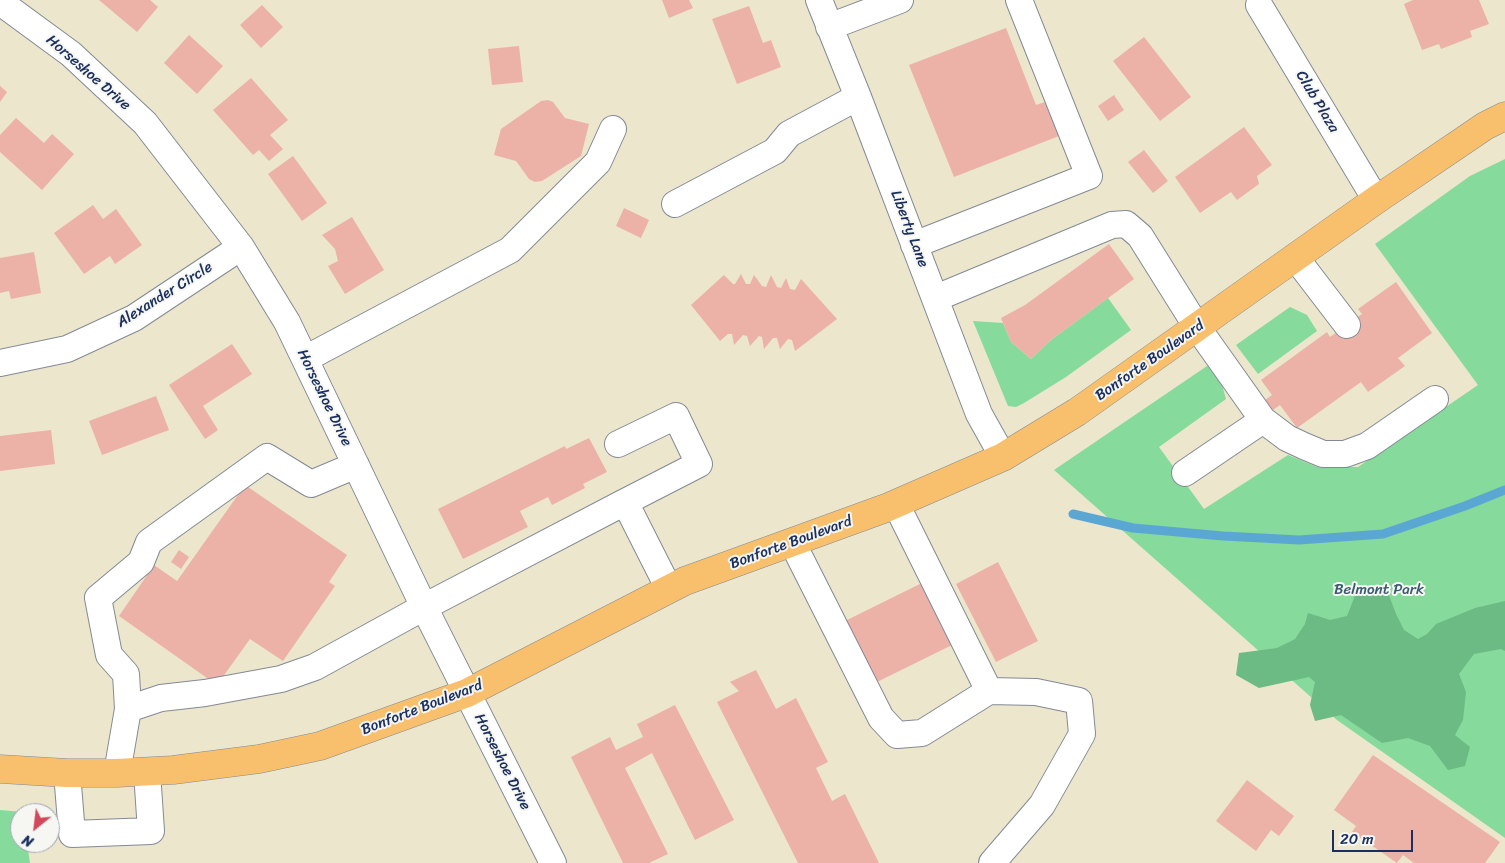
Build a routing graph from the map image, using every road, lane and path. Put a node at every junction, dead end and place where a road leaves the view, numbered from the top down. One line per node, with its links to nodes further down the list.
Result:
1 (819, 0): 6 (street, Liberty Lane)
2 (900, 0): 6 (street)
3 (1019, 0): 12 (street)
4 (0, 2): 13 (street, Horseshoe Drive)
5 (1258, 5): 10 (street, Club Plaza)
6 (829, 27): 7 (street, Liberty Lane)
7 (858, 97): 11 (street); 12 (street, Liberty Lane)
8 (1505, 116): 10 (main road, Bonforte Boulevard)
9 (613, 129): 18 (street)
10 (1376, 200): 14 (main road, Bonforte Boulevard)
11 (675, 204)
12 (914, 245): 15 (street, Liberty Lane)
13 (241, 247): 18 (street, Horseshoe Drive); 19 (street, Alexander Circle)
14 (1295, 257): 16 (street); 17 (main road, Bonforte Boulevard)
15 (936, 298): 17 (street); 23 (street, Liberty Lane)
16 (1347, 324)
17 (1197, 327): 21 (street); 23 (main road, Bonforte Boulevard)
18 (306, 359): 24 (street, Horseshoe Drive)
19 (0, 363)
20 (1435, 399): 21 (street)
21 (1263, 420): 25 (street)
22 (618, 444): 26 (street)
23 (1003, 457): 27 (main road, Bonforte Boulevard)
24 (356, 465): 30 (street, Horseshoe Drive); 33 (street)
25 (1185, 473)
26 (625, 502): 29 (street); 30 (street)
27 (896, 504): 28 (main road, Bonforte Boulevard); 31 (street)
28 (792, 542): 29 (main road, Bonforte Boulevard); 31 (street)
29 (669, 589): 32 (main road, Bonforte Boulevard)
30 (424, 607): 32 (street, Horseshoe Drive); 33 (street)
31 (989, 691): 39 (street)
32 (467, 694): 35 (main road, Bonforte Boulevard); 38 (street, Horseshoe Drive)
33 (128, 709): 36 (street)
34 (0, 769): 37 (main road, Bonforte Boulevard)
35 (146, 772): 36 (main road, Bonforte Boulevard); 37 (street)
36 (117, 773): 37 (main road, Bonforte Boulevard)
37 (67, 774)
38 (553, 863)
39 (992, 863)

